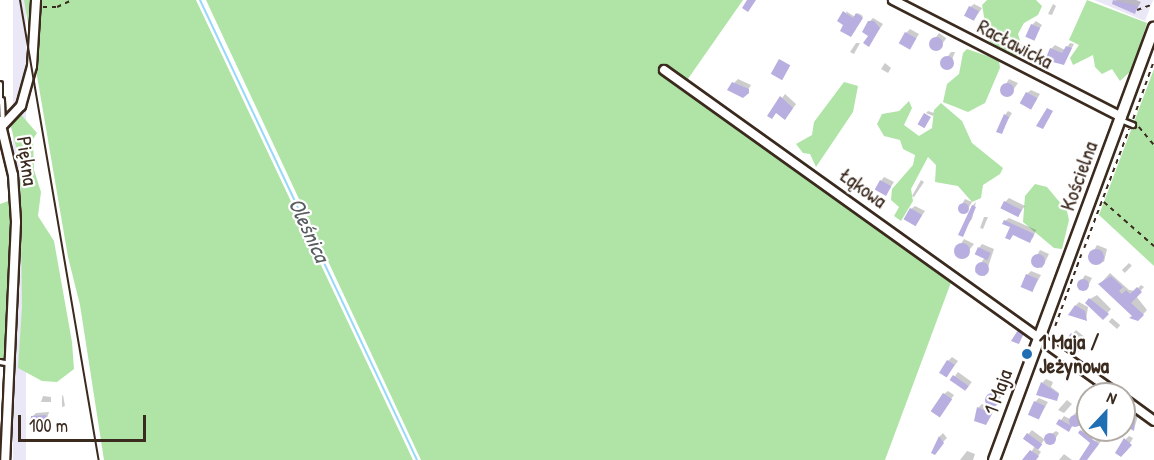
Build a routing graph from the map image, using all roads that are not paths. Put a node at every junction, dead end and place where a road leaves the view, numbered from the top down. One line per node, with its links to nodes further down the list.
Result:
1 (893, 0): 7 (street, Racławicka)
2 (36, 3): 8 (street)
3 (1154, 28): 7 (street, Kościelna)
4 (664, 70): 9 (street, Łąkowa)
5 (0, 84): 6 (lane)
6 (1, 101): 8 (lane)
7 (1127, 121): 9 (street, Kościelna)
8 (2, 123): 11 (street, Piękna)
9 (1043, 341): 12 (street, Łąkowa); 17 (street, 1 Maja)
10 (0, 362): 11 (lane)
11 (10, 364): 14 (street, Piękna)
12 (1100, 382)
13 (1136, 408): 15 (street)
14 (4, 417): 16 (street, Piękna)
15 (1154, 421)
16 (5, 460)
17 (994, 460)

